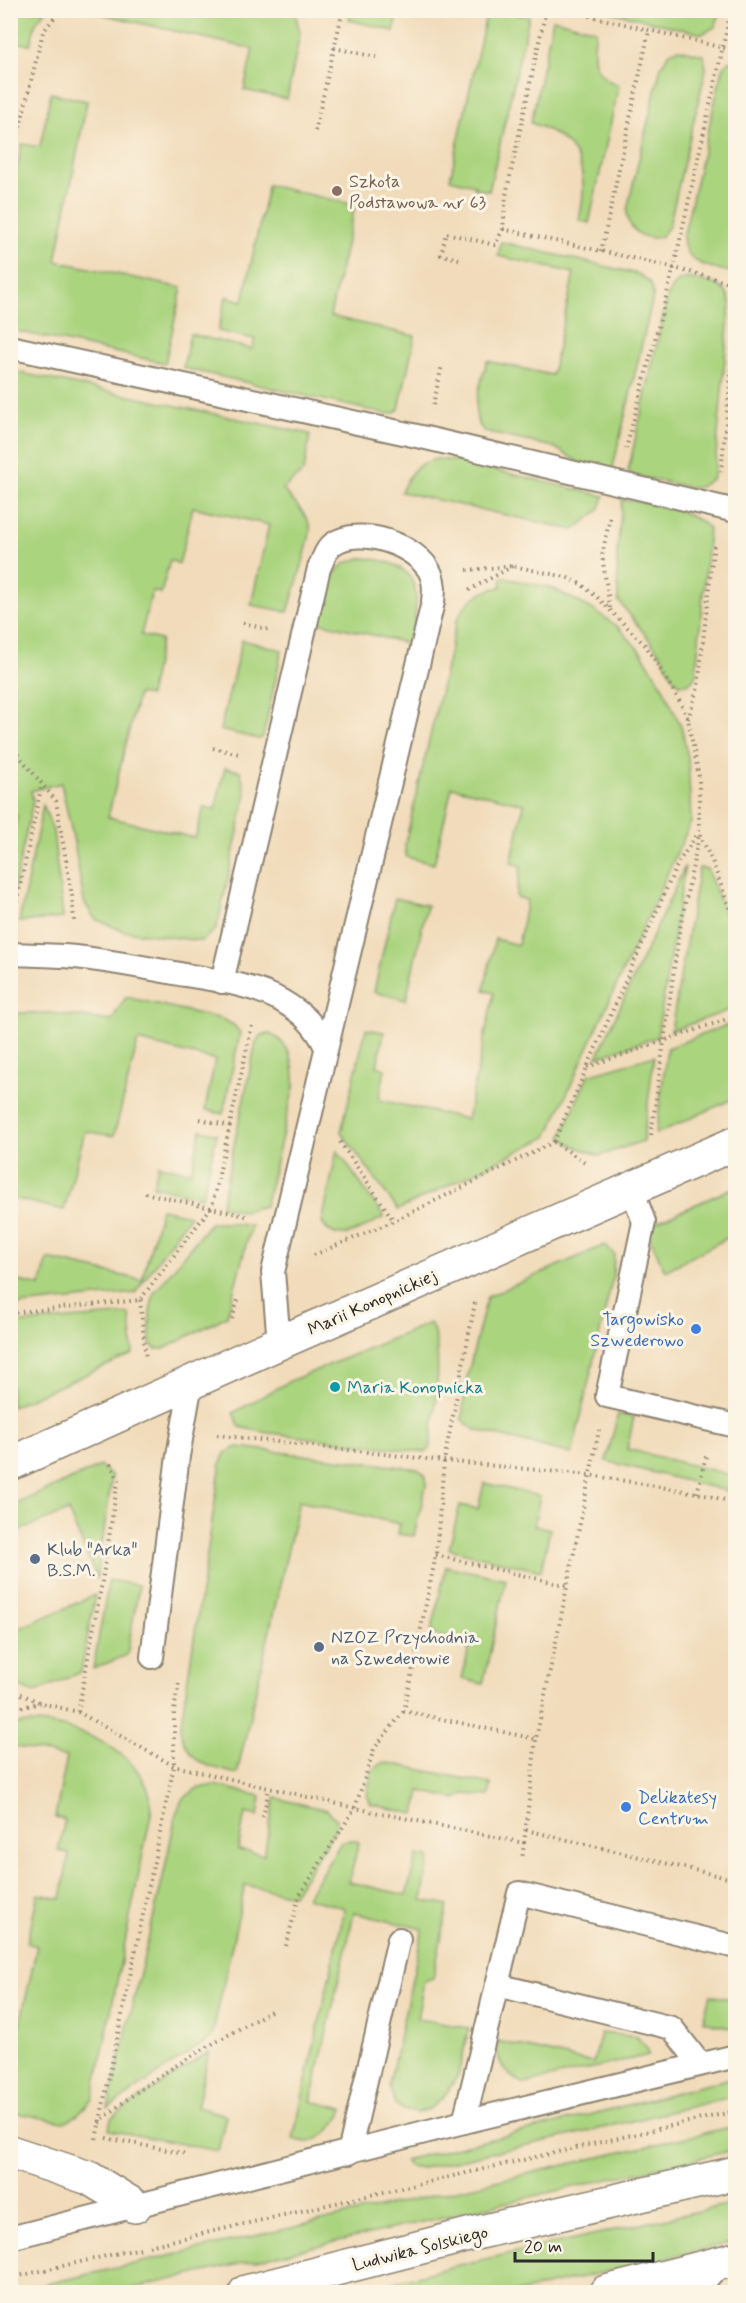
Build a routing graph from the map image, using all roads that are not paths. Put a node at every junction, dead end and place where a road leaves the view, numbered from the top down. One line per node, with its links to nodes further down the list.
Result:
1 (10, 347): 2 (lane)
2 (726, 509)
3 (10, 954): 4 (lane)
4 (222, 982): 5 (lane); 5 (lane)
5 (326, 1047): 8 (lane)
6 (735, 1143): 7 (street, Marii Konopnickiej)
7 (632, 1189): 8 (street, Marii Konopnickiej); 10 (lane)
8 (279, 1343): 9 (street, Marii Konopnickiej)
9 (191, 1383): 11 (street, Marii Konopnickiej); 12 (lane)
10 (735, 1426)
11 (10, 1464)
12 (152, 1657)
13 (399, 1938): 20 (lane)
14 (735, 1947): 15 (lane)
15 (497, 1985): 17 (lane); 18 (lane)
16 (735, 2056): 17 (lane)
17 (700, 2064): 18 (lane)
18 (464, 2122): 20 (lane)
19 (10, 2152): 22 (street)
20 (349, 2153): 22 (lane)
21 (735, 2173): 25 (street, Ludwika Solskiego)
22 (135, 2206): 23 (lane)
23 (10, 2238)
24 (727, 2261): 26 (street); 27 (lane)
25 (246, 2292)
26 (606, 2292)
27 (696, 2292)

